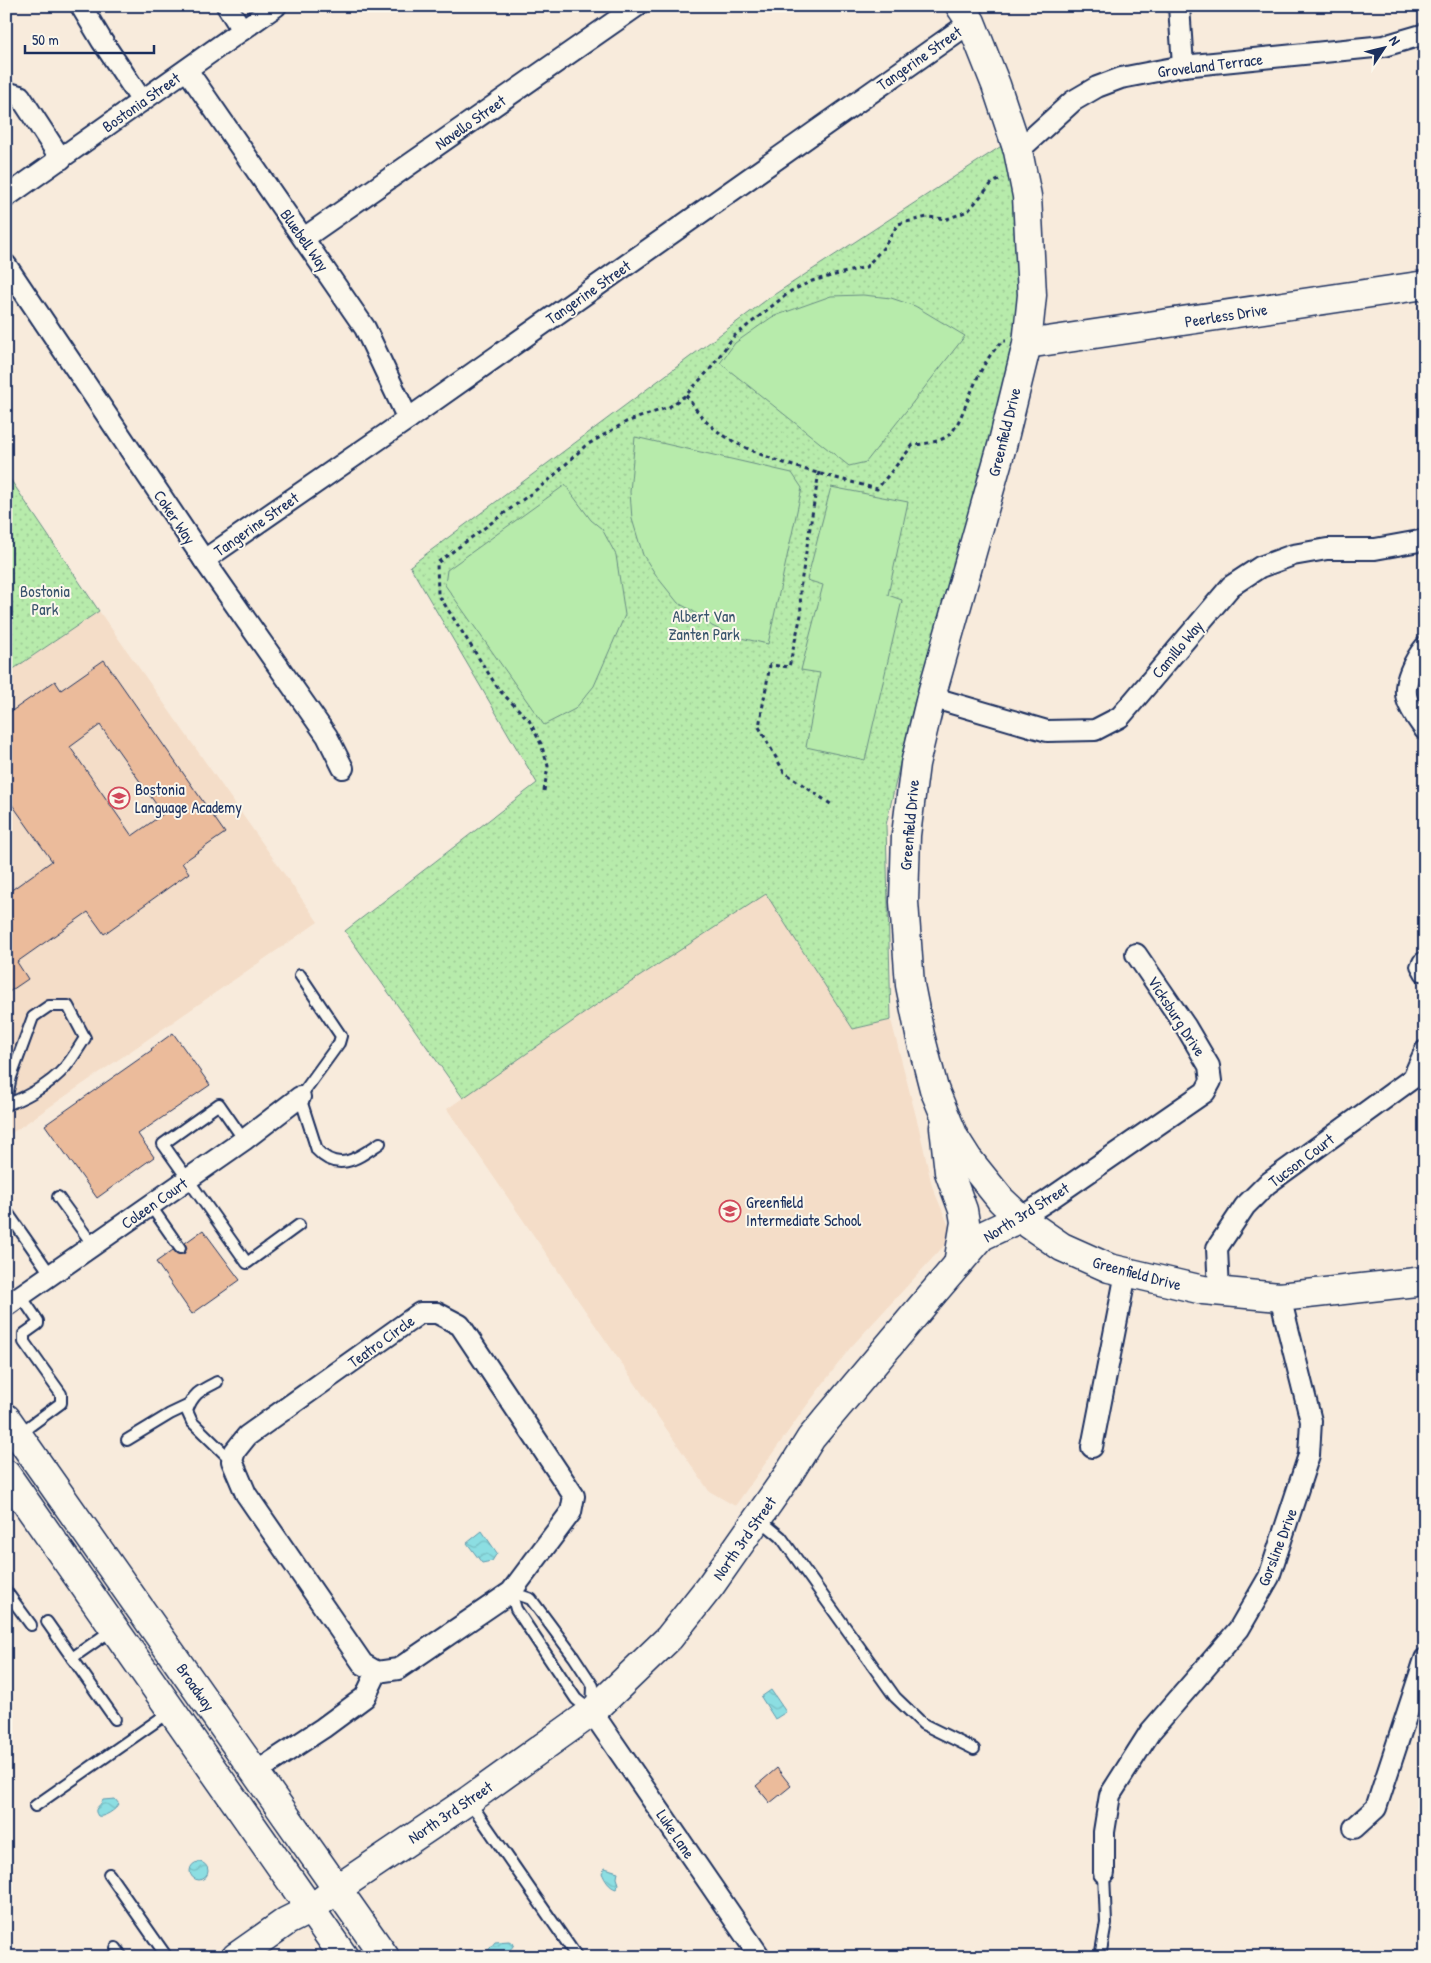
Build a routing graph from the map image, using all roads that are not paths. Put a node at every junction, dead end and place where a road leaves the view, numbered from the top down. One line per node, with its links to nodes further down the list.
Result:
1 (81, 6): 12 (street)
2 (227, 6): 7 (street)
3 (276, 6): 7 (street, Bostonia Street)
4 (637, 6): 16 (street, Navello Street)
5 (1180, 6): 9 (street)
6 (966, 14): 14 (main road, Greenfield Drive); 20 (street, Tangerine Street)
7 (242, 30): 10 (street, Bostonia Street)
8 (1425, 34): 9 (street, Groveland Terrace)
9 (1183, 66): 14 (street, Groveland Terrace)
10 (187, 70): 12 (street, Bostonia Street); 16 (street, Bluebell Way)
11 (6, 92): 13 (street)
12 (142, 101): 13 (street, Bostonia Street)
13 (61, 159): 15 (street, Bostonia Street)
14 (1019, 160): 19 (main road, Greenfield Drive)
15 (6, 197)
16 (304, 238): 20 (street, Bluebell Way)
17 (6, 265): 22 (street, Coker Way)
18 (1425, 285): 19 (main road, Peerless Drive)
19 (1027, 344): 24 (main road, Greenfield Drive)
20 (408, 419): 22 (street, Tangerine Street)
21 (1425, 540): 24 (street, Camillo Way)
22 (204, 560): 26 (street, Coker Way)
23 (1425, 647): 25 (street)
24 (931, 697): 36 (main road, Greenfield Drive)
25 (1425, 730)
26 (343, 768)
27 (1136, 954): 32 (street, Vicksburg Drive)
28 (1425, 956): 30 (lane)
29 (300, 975): 33 (lane)
30 (1425, 975)
31 (1425, 1051): 51 (street, Tucson Court)
32 (1211, 1081): 43 (street, North 3rd Street)
33 (300, 1097): 37 (street, Coleen Court); 38 (lane)
34 (6, 1100): 35 (lane)
35 (6, 1105)
36 (943, 1113): 43 (main road, Greenfield Drive); 47 (main road)
37 (244, 1140): 39 (street, Coleen Court); 39 (lane)
38 (380, 1144)
39 (187, 1180): 41 (street, Coleen Court); 44 (lane)
40 (58, 1197): 45 (lane)
41 (150, 1205): 45 (street, Coleen Court); 46 (lane)
42 (7, 1212): 49 (lane)
43 (1020, 1218): 47 (main road, North 3rd Street); 48 (main road, Greenfield Drive)
44 (299, 1225)
45 (93, 1245): 49 (street, Coleen Court)
46 (180, 1248)
47 (958, 1264): 61 (main road, North 3rd Street)
48 (1126, 1273): 51 (main road, Greenfield Drive); 58 (street)
49 (50, 1275): 53 (street, Coleen Court)
50 (1425, 1281): 52 (main road, Greenfield Drive)
51 (1219, 1292): 52 (main road, Greenfield Drive)
52 (1280, 1297): 78 (street, Gorsline Drive)
53 (13, 1301): 56 (lane)
54 (217, 1382): 55 (lane)
55 (189, 1405): 57 (lane); 59 (lane)
56 (12, 1427): 74 (main road, Broadway)
57 (127, 1440)
58 (1092, 1447)
59 (232, 1461): 63 (street, Teatro Circle); 69 (street)
60 (7, 1477): 66 (main road, Broadway)
61 (758, 1519): 71 (main road, North 3rd Street); 73 (lane)
62 (6, 1590): 65 (lane)
63 (511, 1592): 69 (street, Teatro Circle); 71 (lane); 71 (lane)
64 (47, 1622): 67 (lane)
65 (31, 1625)
66 (114, 1628): 67 (lane); 70 (main road, Broadway)
67 (72, 1658): 72 (lane)
68 (1425, 1659): 77 (street)
69 (377, 1672): 74 (street)
70 (172, 1710): 76 (lane); 81 (main road, Broadway)
71 (592, 1712): 75 (main road, North 3rd Street); 87 (street, Luke Lane)
72 (115, 1719)
73 (974, 1749)
74 (256, 1772): 80 (main road, Broadway)
75 (469, 1800): 80 (main road, North 3rd Street); 86 (lane)
76 (35, 1806)
77 (1354, 1828)
78 (1104, 1873): 88 (lane)
79 (109, 1874): 82 (lane)
80 (337, 1889): 81 (main road, North 3rd Street); 85 (main road, Broadway)
81 (311, 1909): 83 (main road, North 3rd Street); 84 (main road, Broadway)
82 (167, 1957)
83 (236, 1957)
84 (344, 1957)
85 (385, 1957)
86 (577, 1957)
87 (760, 1957)
88 (1100, 1957)

